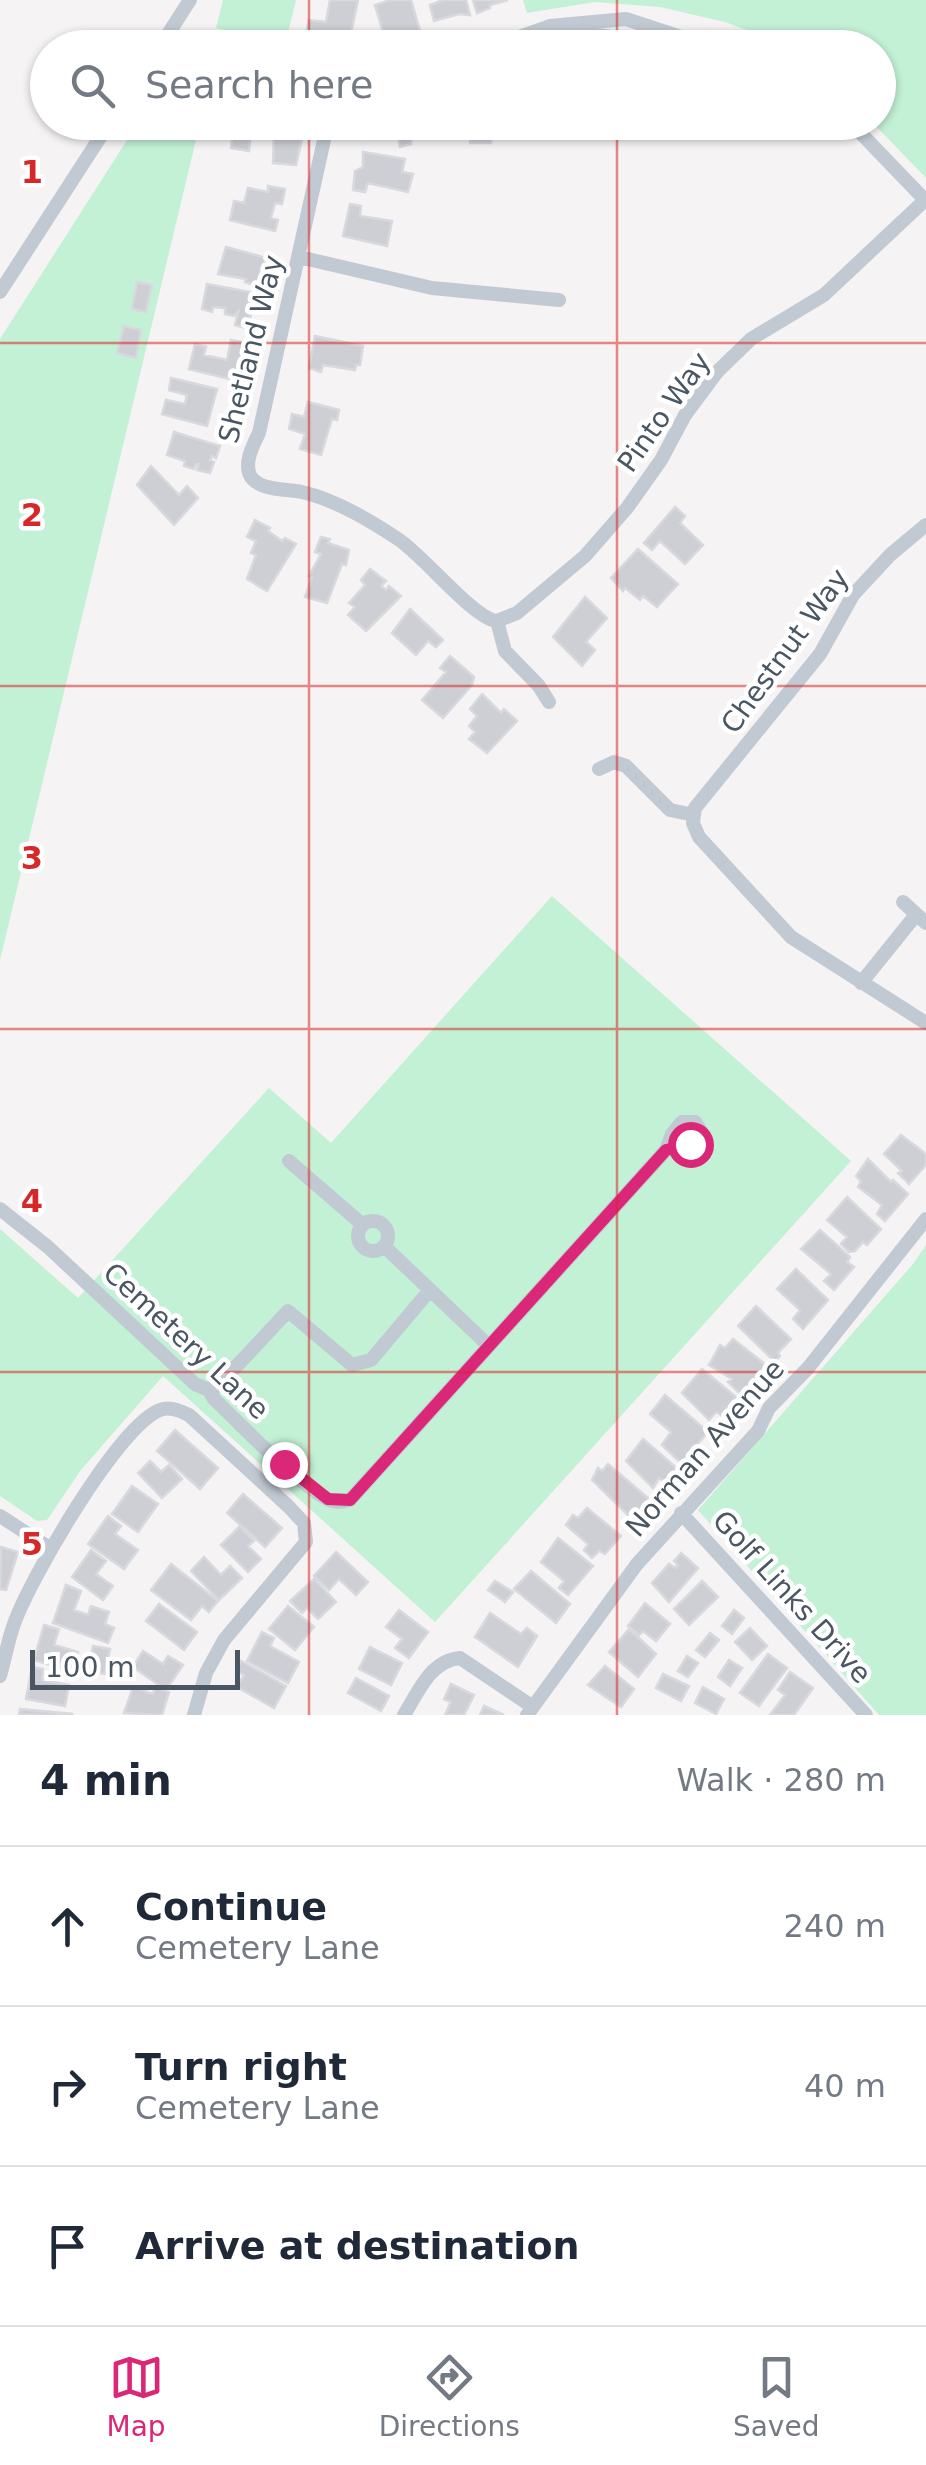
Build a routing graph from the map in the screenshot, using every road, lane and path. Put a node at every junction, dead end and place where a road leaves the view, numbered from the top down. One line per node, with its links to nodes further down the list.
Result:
1 (190, 0): 2 (street)
2 (171, 30)
3 (539, 30): 4 (street)
4 (572, 30)
5 (98, 140): 10 (street)
6 (324, 140): 9 (street, Shetland Way)
7 (867, 140): 8 (street)
8 (925, 200): 13 (street, Pinto Way)
9 (298, 257): 11 (street); 13 (street, Shetland Way)
10 (0, 292)
11 (559, 300)
12 (926, 525): 16 (street, Chestnut Way)
13 (497, 622): 14 (street)
14 (549, 702)
15 (599, 769): 16 (street)
16 (694, 815): 19 (street)
17 (903, 902): 18 (street)
18 (920, 920): 19 (street)
19 (861, 983): 20 (street)
20 (926, 1023)
21 (666, 1150): 26 (street, Cemetery Lane)
22 (290, 1161): 25 (street)
23 (0, 1210): 27 (street, Cemetery Lane)
24 (926, 1219): 28 (street, Norman Avenue)
25 (430, 1290): 26 (street); 27 (street)
26 (488, 1346): 27 (street, Cemetery Lane)
27 (208, 1390)
28 (681, 1513): 32 (street, Norman Avenue); 35 (street, Golf Links Drive)
29 (0, 1516): 30 (street)
30 (51, 1549): 31 (street); 33 (street)
31 (0, 1676)
32 (530, 1711): 34 (street)
33 (194, 1715)
34 (404, 1715)
35 (866, 1715)

